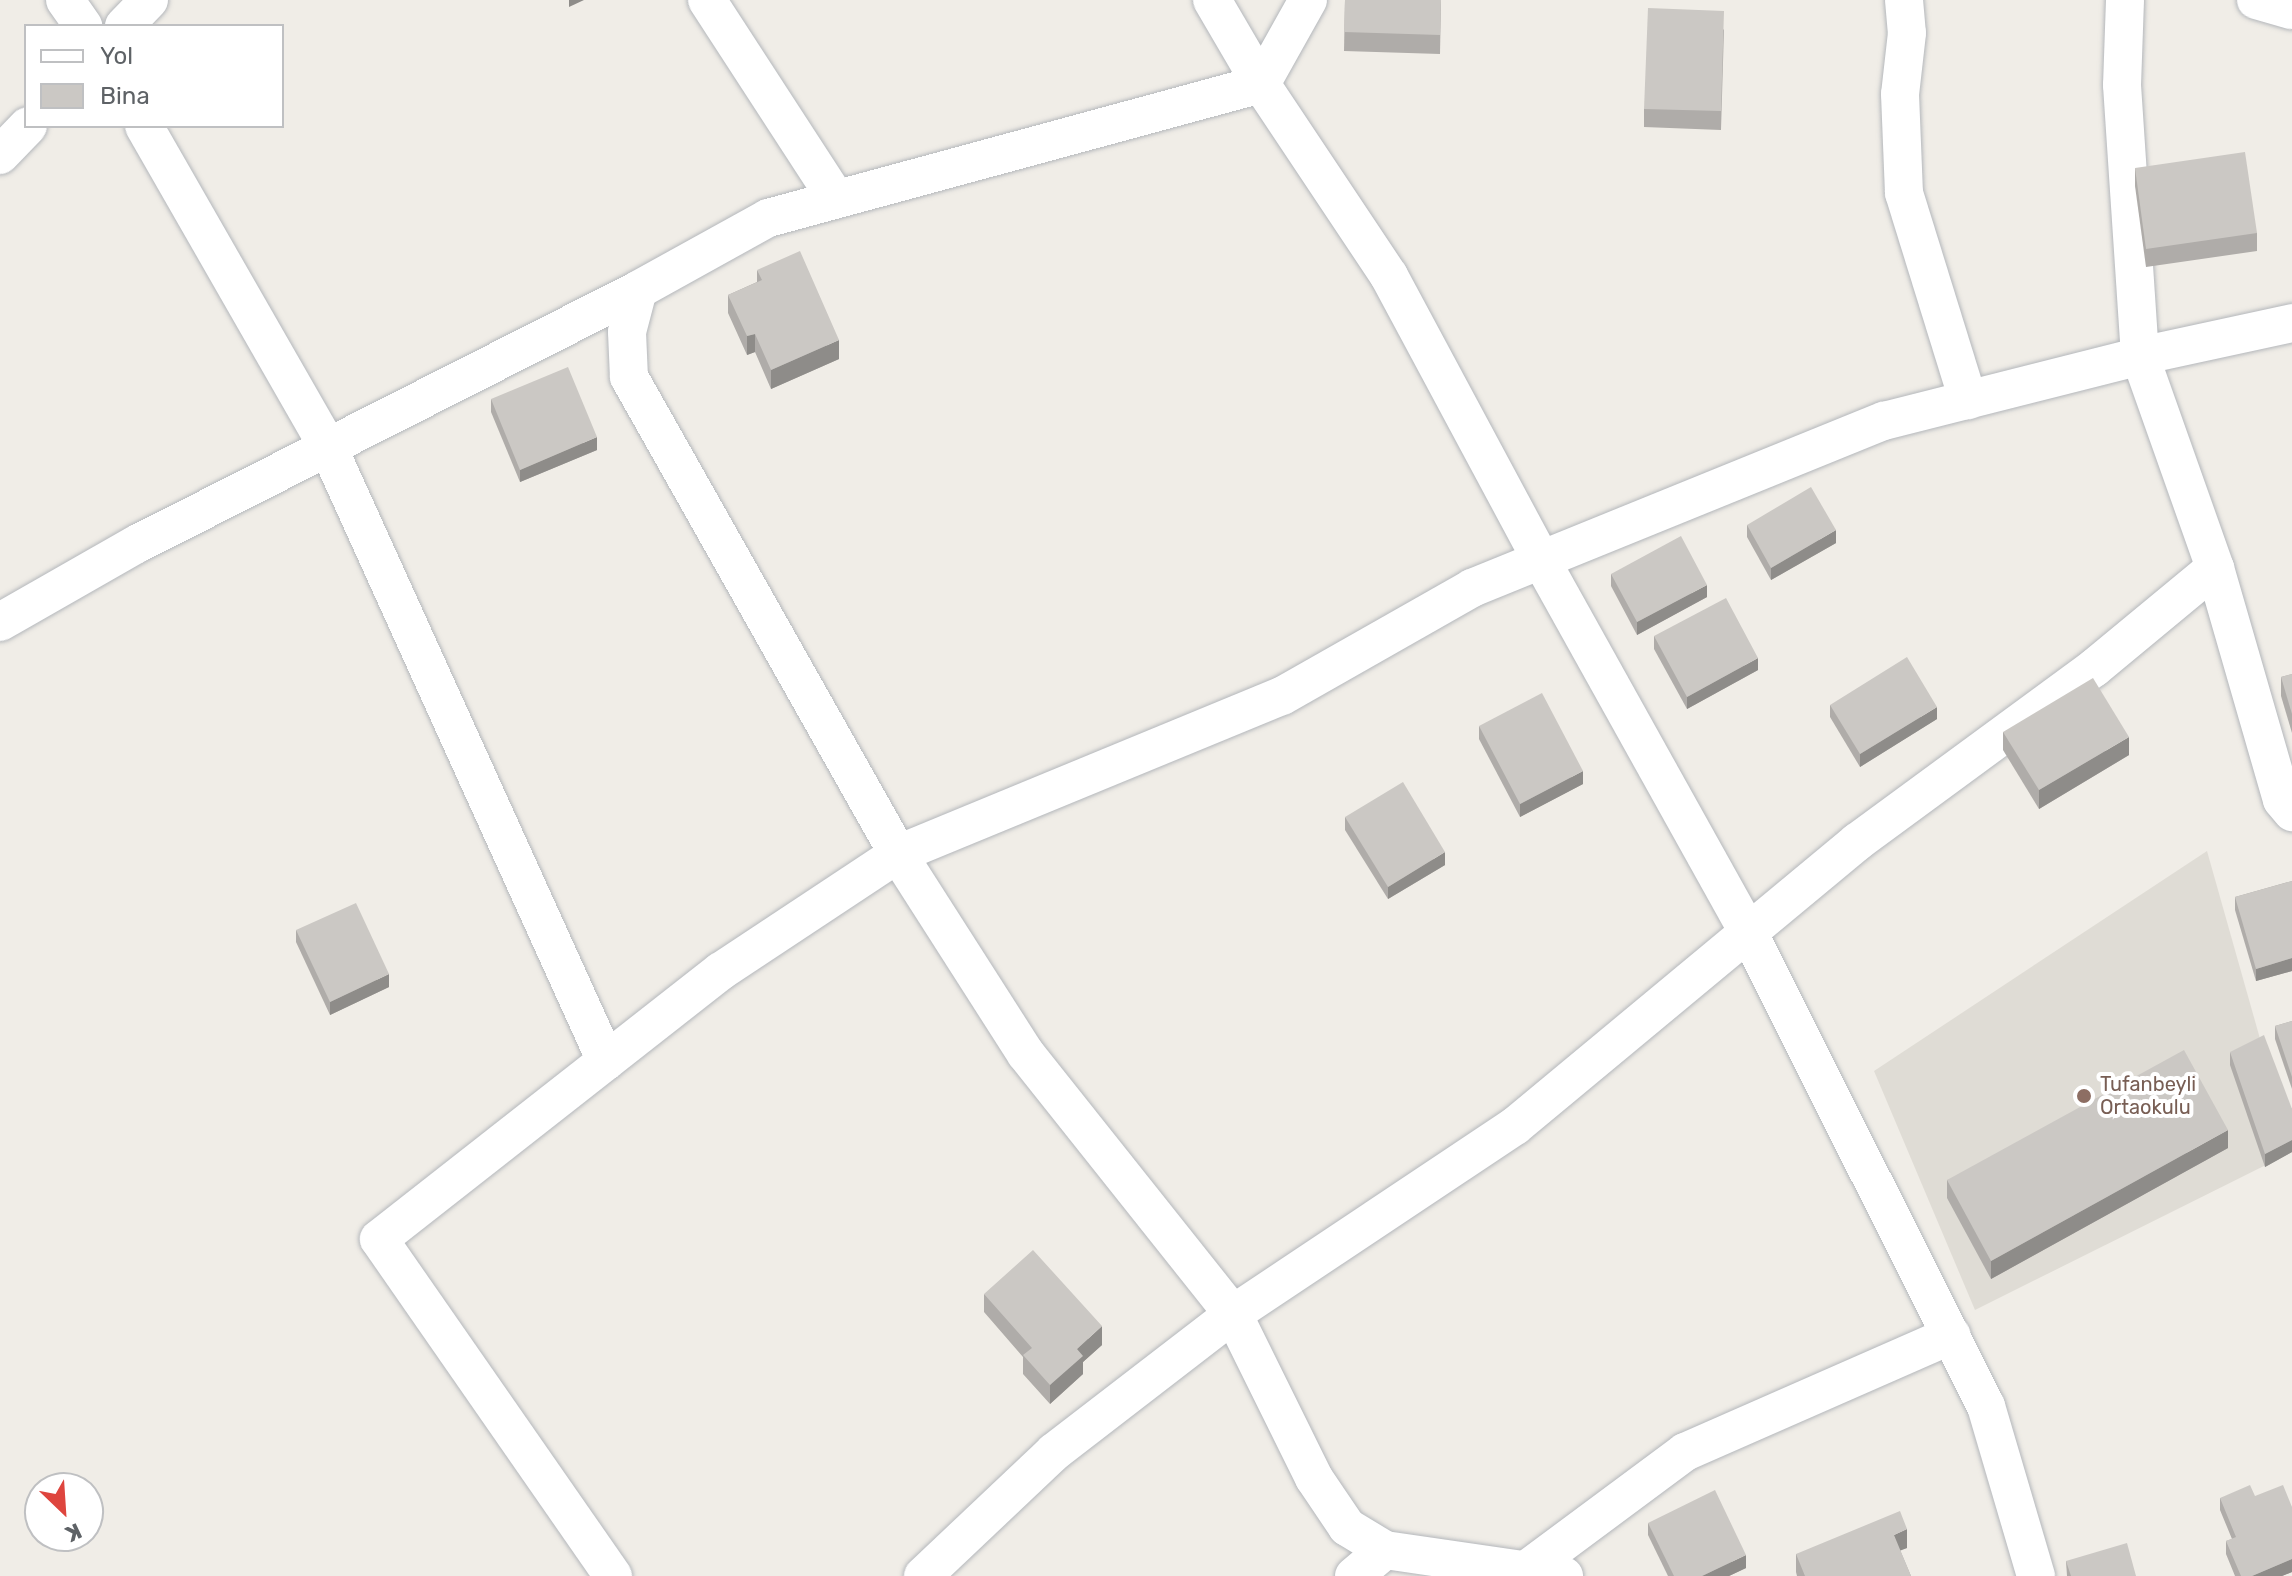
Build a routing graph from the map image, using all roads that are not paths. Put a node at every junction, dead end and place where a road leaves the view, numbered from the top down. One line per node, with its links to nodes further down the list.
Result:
1 (65, 0): 10 (street)
2 (149, 0): 11 (street)
3 (707, 0): 16 (street)
4 (1212, 0): 12 (street)
5 (1308, 0): 12 (street)
6 (1904, 0): 20 (street)
7 (2125, 0): 19 (street)
8 (2256, 0): 9 (street)
9 (2292, 10)
10 (82, 24)
11 (126, 24)
12 (1261, 84): 16 (street); 22 (street)
13 (26, 128): 15 (street)
14 (145, 128): 21 (street)
15 (0, 155)
16 (836, 199): 17 (street)
17 (638, 290): 21 (street); 26 (street)
18 (2292, 323): 19 (street)
19 (2140, 356): 20 (street); 23 (street)
20 (1968, 400): 22 (street)
21 (328, 447): 24 (street); 28 (street)
22 (1541, 560): 26 (street); 27 (street)
23 (2215, 568): 25 (street); 27 (street)
24 (0, 622)
25 (2292, 812)
26 (898, 854): 28 (street); 29 (street)
27 (1748, 932): 29 (street); 30 (street)
28 (606, 1061): 33 (street)
29 (1233, 1314): 31 (street); 34 (street)
30 (1951, 1335): 32 (street); 37 (street)
31 (1385, 1550): 32 (street); 35 (street)
32 (1526, 1570): 36 (street)
33 (613, 1576)
34 (923, 1576)
35 (1354, 1576)
36 (1564, 1576)
37 (2036, 1576)

